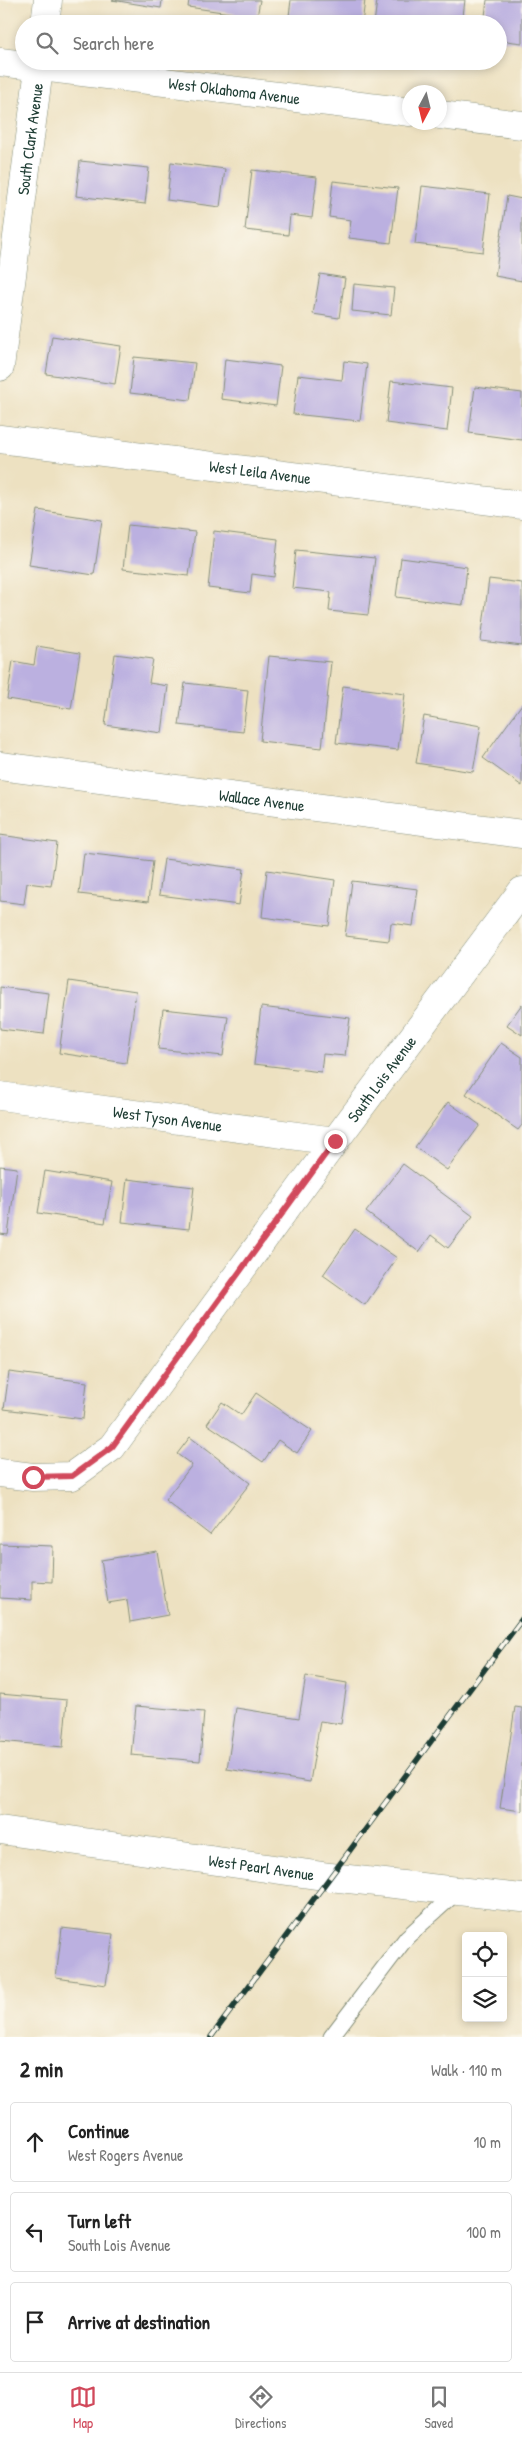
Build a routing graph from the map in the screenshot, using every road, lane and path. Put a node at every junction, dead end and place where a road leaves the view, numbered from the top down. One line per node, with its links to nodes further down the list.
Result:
1 (48, 0): 2 (street)
2 (46, 15)
3 (0, 62): 4 (street, West Oklahoma Avenue)
4 (15, 63)
5 (39, 70): 10 (street, South Clark Avenue)
6 (86, 70): 7 (street, West Oklahoma Avenue)
7 (402, 111)
8 (447, 116): 9 (street)
9 (522, 125)
10 (0, 366)
11 (0, 438): 12 (street, West Leila Avenue)
12 (522, 506)
13 (0, 766): 14 (street, Wallace Avenue)
14 (522, 834)
15 (522, 891): 17 (street, South Lois Avenue)
16 (0, 1096): 17 (street, West Tyson Avenue)
17 (335, 1141): 18 (street, South Lois Avenue)
18 (0, 1473)
19 (0, 1830): 20 (street, West Pearl Avenue)
20 (458, 1891): 21 (street, West Pearl Avenue); 22 (lane)
21 (522, 1898)
22 (331, 2037)

